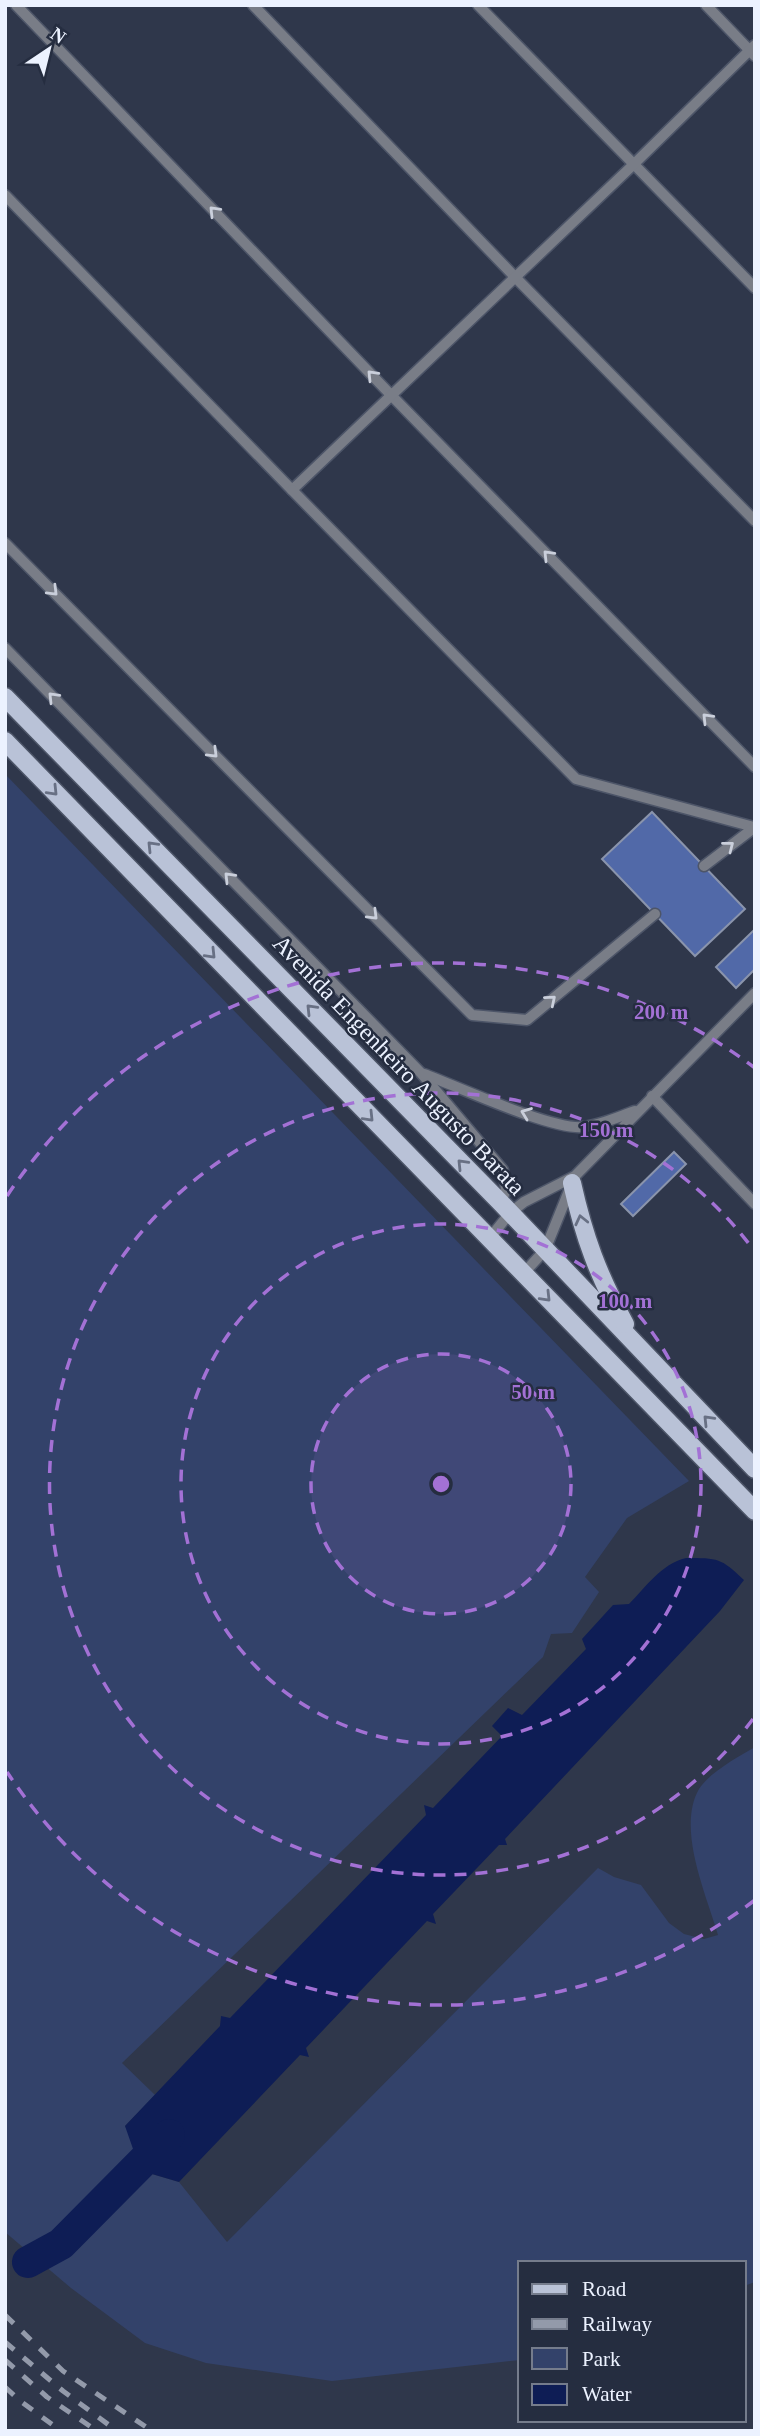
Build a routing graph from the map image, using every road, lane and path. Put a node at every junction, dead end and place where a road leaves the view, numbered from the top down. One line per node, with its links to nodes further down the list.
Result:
1 (16, 5): 10 (lane, one-way to 1)
2 (253, 5): 8 (lane)
3 (478, 5): 6 (lane)
4 (706, 5): 5 (lane)
5 (753, 50): 6 (lane)
6 (633, 165): 8 (lane); 9 (lane)
7 (5, 195): 11 (lane)
8 (515, 277): 10 (lane); 12 (lane)
9 (755, 288)
10 (391, 395): 11 (lane); 17 (lane, one-way to 10)
11 (292, 490): 18 (lane)
12 (755, 521)
13 (5, 543): 20 (lane, one-way to 20)
14 (5, 648): 22 (lane, one-way to 14)
15 (5, 697): 27 (main road, Avenida Engenheiro Augusto Barata, one-way to 15)
16 (5, 741): 28 (main road, one-way to 28)
17 (755, 767)
18 (754, 827): 19 (lane, one-way to 18)
19 (704, 866)
20 (655, 914)
21 (755, 993): 23 (lane)
22 (421, 1073): 24 (lane, one-way to 22); 27 (lane)
23 (652, 1096): 24 (lane); 26 (lane)
24 (639, 1110): 25 (lane)
25 (574, 1180): 27 (lane); 29 (lane); 31 (main road, one-way to 25)
26 (755, 1204)
27 (505, 1208): 28 (lane); 29 (main road, Avenida Engenheiro Augusto Barata)
28 (489, 1240): 30 (main road)
29 (545, 1250): 30 (lane); 31 (main road, Avenida Engenheiro Augusto Barata)
30 (523, 1274): 33 (main road, one-way to 33)
31 (639, 1348): 32 (main road, Avenida Engenheiro Augusto Barata, one-way to 31)
32 (755, 1469)
33 (755, 1511)

